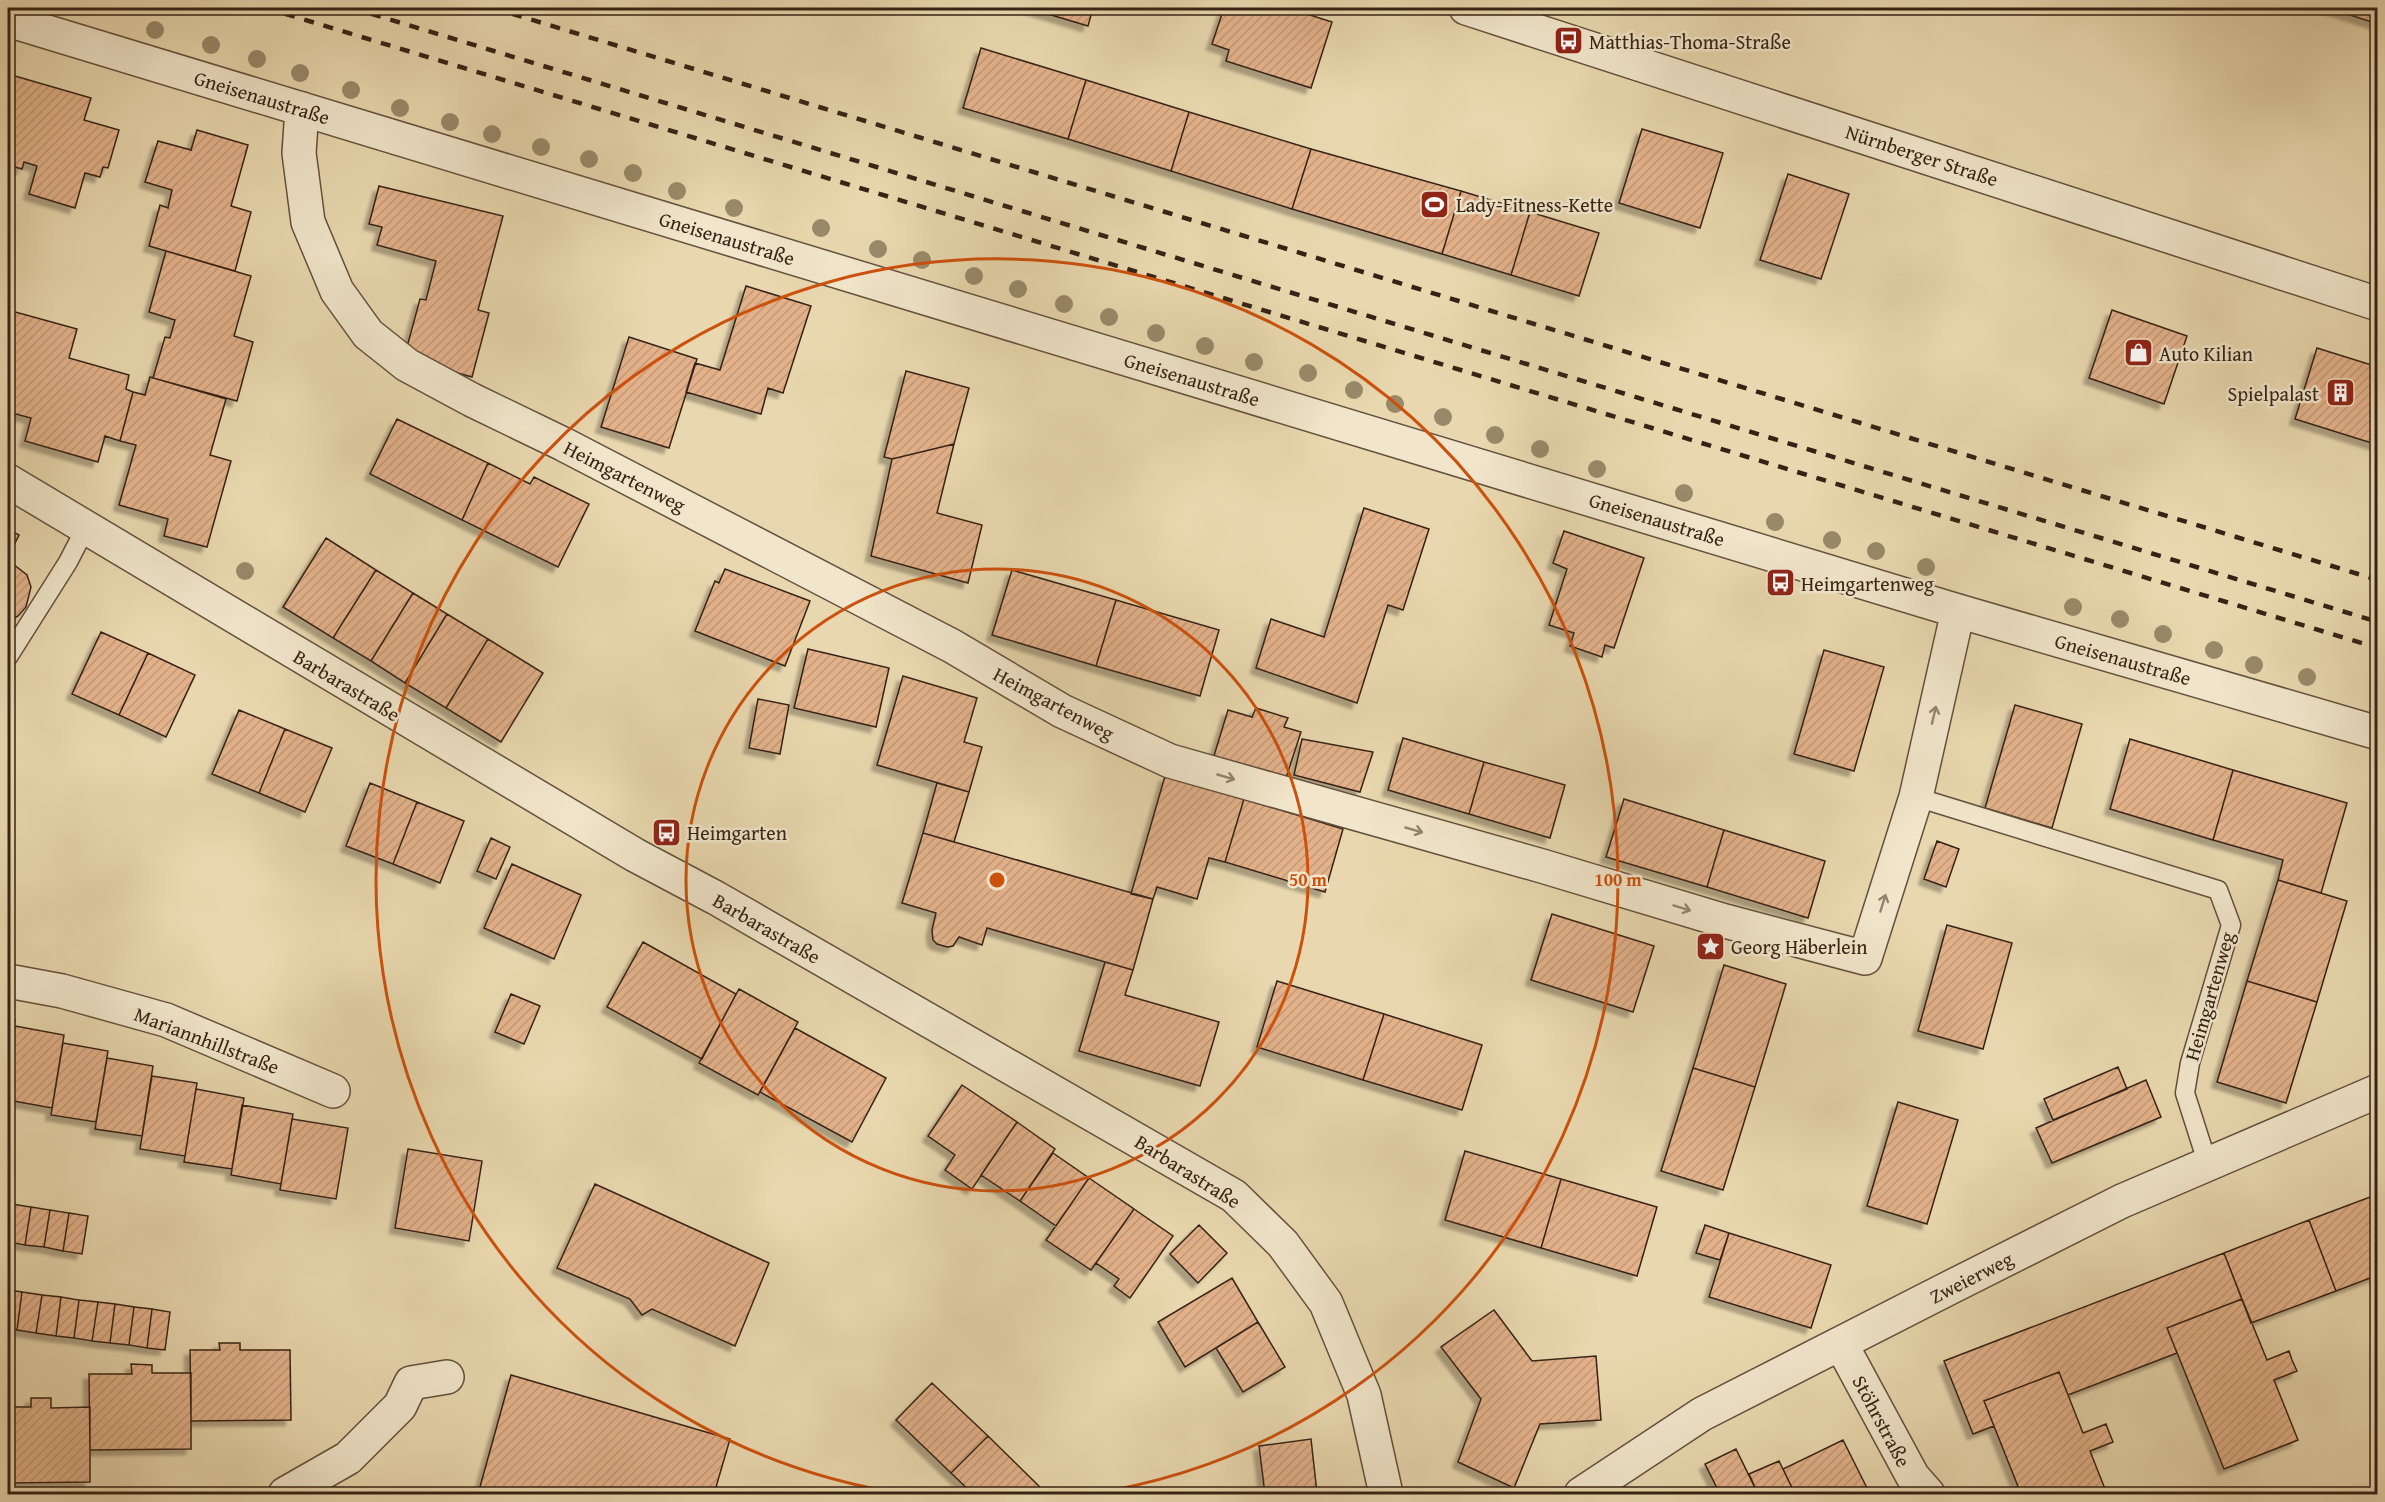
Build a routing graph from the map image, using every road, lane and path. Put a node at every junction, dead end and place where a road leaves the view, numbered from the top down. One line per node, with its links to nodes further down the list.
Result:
1 (1466, 8): 4 (street, Nürnberger Straße)
2 (8, 20): 3 (street, Gneisenaustraße)
3 (302, 109): 7 (street, Gneisenaustraße); 10 (street, Heimgartenweg, one-way to 10)
4 (2378, 304)
5 (8, 481): 6 (street, Barbarastraße)
6 (85, 529): 8 (lane); 18 (street, Barbarastraße)
7 (1958, 611): 9 (street, Gneisenaustraße); 10 (street, Heimgartenweg, one-way to 7)
8 (8, 657)
9 (2378, 733)
10 (1916, 797): 14 (lane, Heimgartenweg)
11 (8, 981): 12 (street, Mariannhillstraße)
12 (333, 1091)
13 (2378, 1091): 14 (street, Zweierweg)
14 (2208, 1165): 15 (street, Zweierweg)
15 (1841, 1344): 19 (street, Zweierweg); 20 (street, Stöhrstraße)
16 (447, 1377): 17 (street)
17 (285, 1494)
18 (1386, 1494)
19 (1581, 1494)
20 (1928, 1494)

